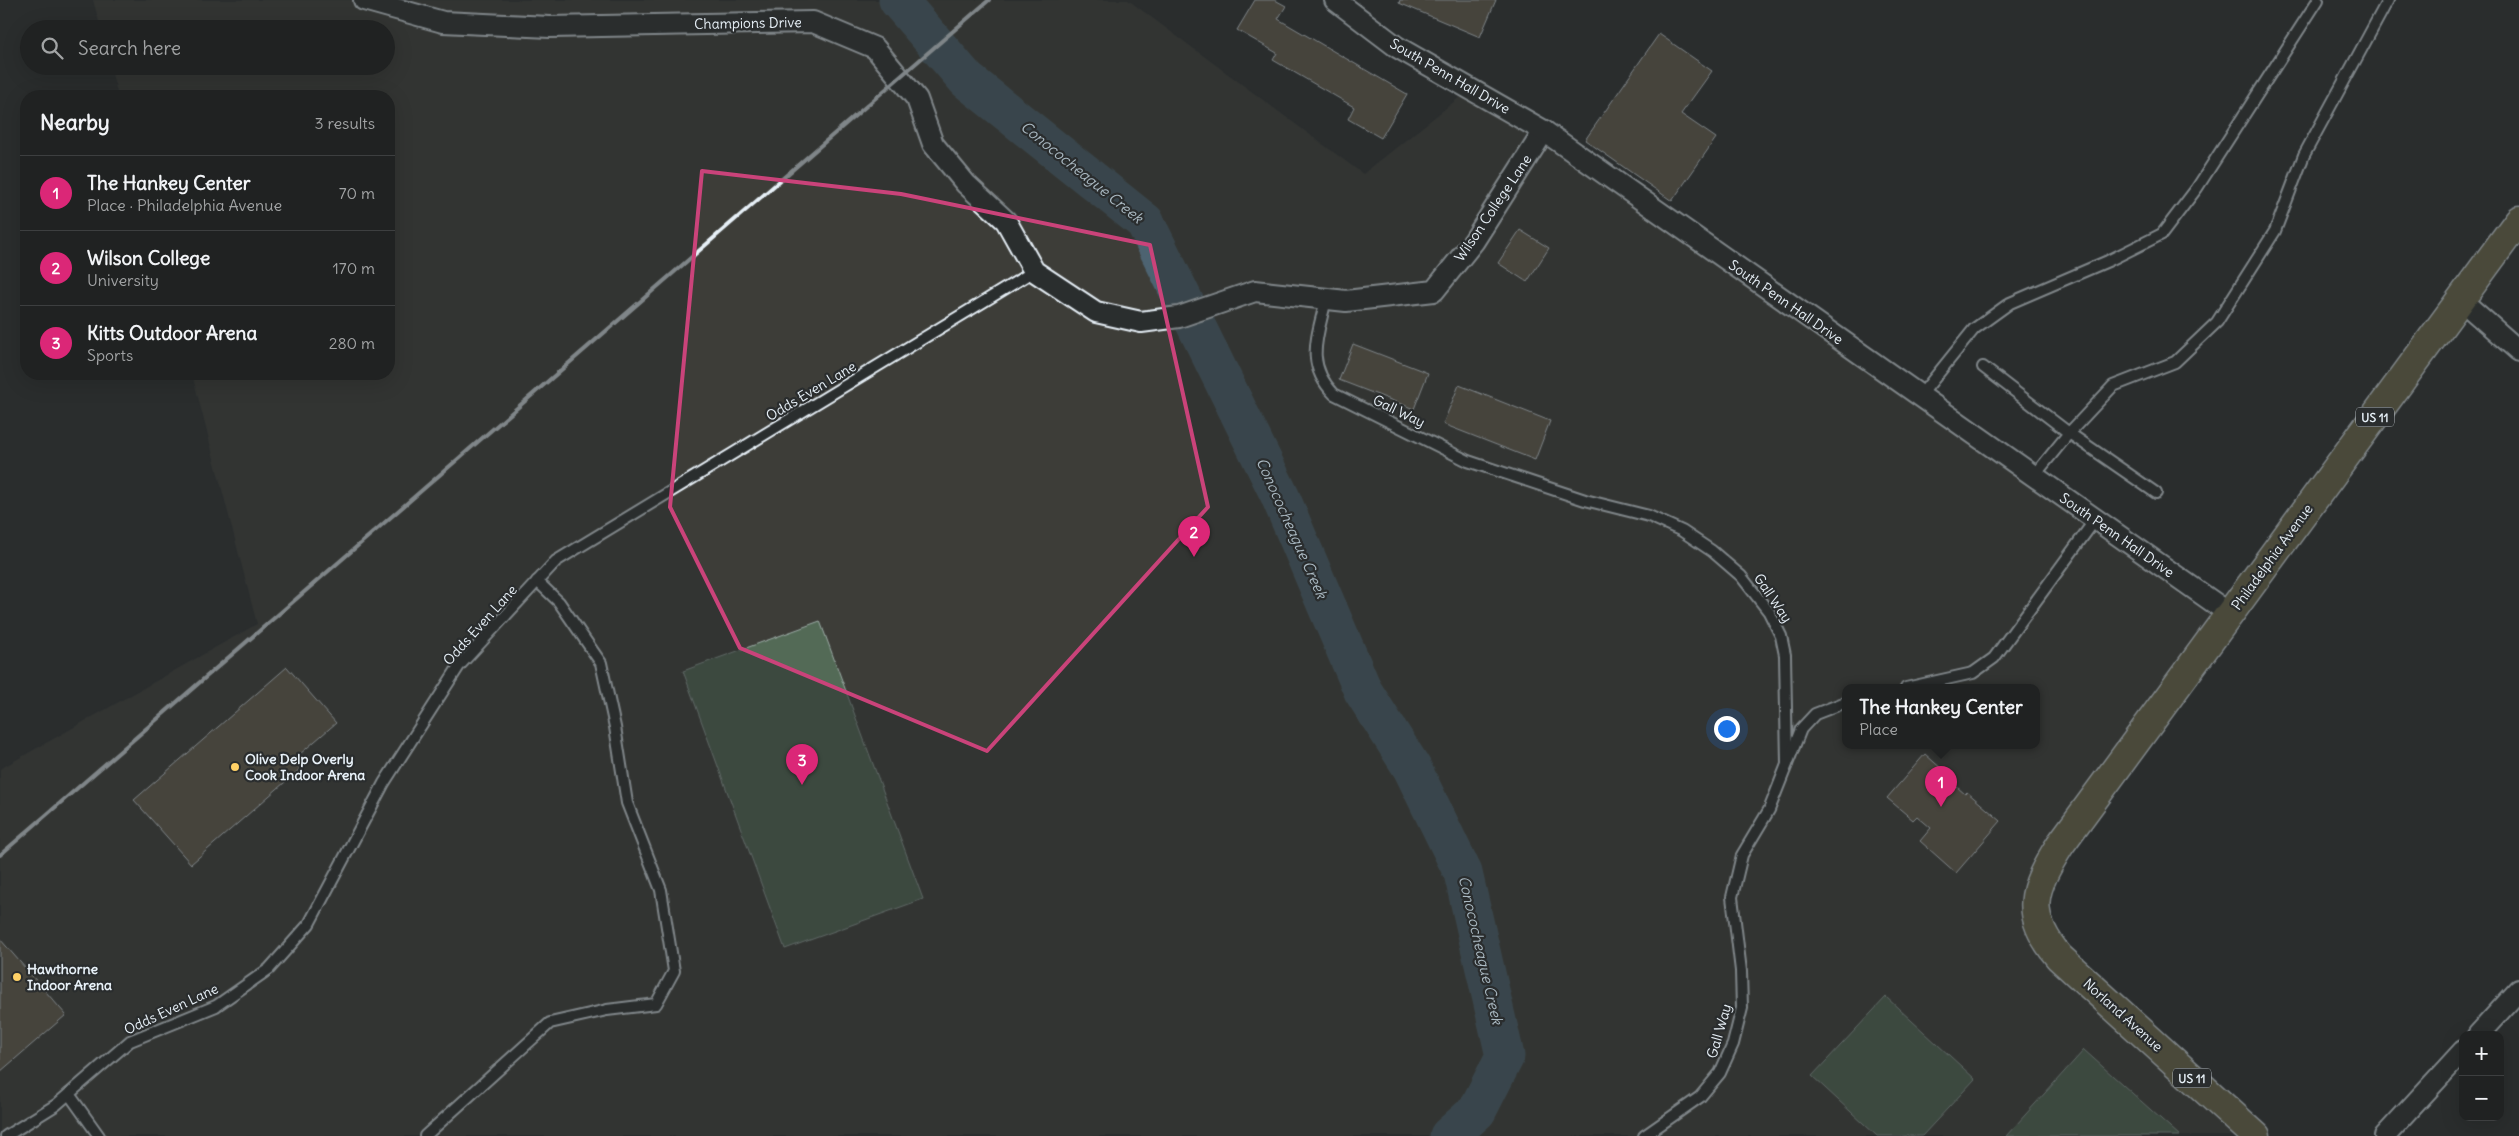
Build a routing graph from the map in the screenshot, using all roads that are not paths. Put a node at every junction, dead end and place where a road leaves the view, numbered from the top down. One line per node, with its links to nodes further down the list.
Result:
1 (364, 0): 7 (street, Champions Drive)
2 (1335, 0): 5 (street, South Penn Hall Drive)
3 (2318, 0): 13 (lane)
4 (2388, 0): 14 (lane)
5 (1544, 131): 8 (street, Wilson College Lane); 13 (street, South Penn Hall Drive)
6 (2519, 220): 9 (main road, Philadelphia Avenue / US 11)
7 (1034, 271): 10 (street, Champions Drive); 18 (lane, Odds Even Lane)
8 (1326, 299): 10 (street, Wilson College Lane); 22 (lane, Gall Way)
9 (2462, 300): 11 (street); 19 (main road, Philadelphia Avenue / US 11)
10 (1179, 317)
11 (2519, 351)
12 (1983, 368): 14 (lane)
13 (1920, 396): 15 (street, South Penn Hall Drive)
14 (2069, 433): 15 (lane); 16 (lane)
15 (2034, 476): 17 (street, South Penn Hall Drive)
16 (2156, 493)
17 (2095, 520): 19 (street, South Penn Hall Drive); 20 (lane)
18 (537, 581): 27 (lane, Odds Even Lane); 30 (lane)
19 (2230, 614): 23 (main road, Philadelphia Avenue / US 11)
20 (1924, 684)
21 (1842, 704): 22 (lane)
22 (1787, 764): 31 (lane, Gall Way)
23 (2035, 899): 32 (main road, Norland Avenue / US 11)
24 (2519, 990): 25 (street)
25 (2482, 1031)
26 (2459, 1055): 33 (street)
27 (69, 1094): 28 (lane, Odds Even Lane); 29 (lane)
28 (6, 1136)
29 (100, 1136)
30 (425, 1136)
31 (1644, 1136)
32 (2256, 1136)
33 (2385, 1136)

